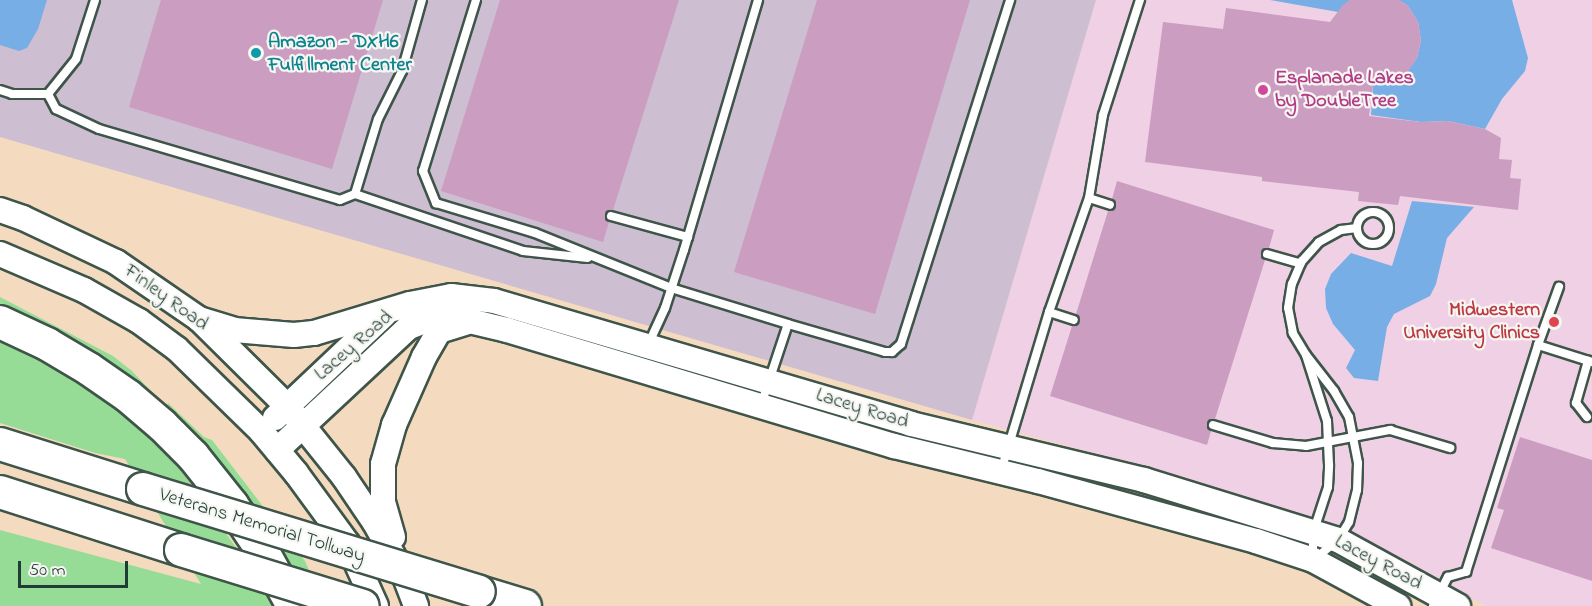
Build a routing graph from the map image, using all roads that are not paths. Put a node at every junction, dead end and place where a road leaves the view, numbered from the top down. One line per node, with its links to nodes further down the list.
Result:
1 (95, 0): 8 (lane)
2 (422, 0): 9 (lane)
3 (476, 0): 18 (lane)
4 (758, 0): 15 (lane)
5 (1010, 0): 28 (lane)
6 (1140, 0): 10 (lane)
7 (0, 90): 8 (lane)
8 (48, 94): 9 (lane)
9 (355, 194): 18 (lane)
10 (1089, 198): 11 (lane); 23 (lane)
11 (1110, 205)
12 (0, 210): 24 (main road, Finley Road)
13 (611, 216): 15 (lane)
14 (1357, 228): 19 (lane)
15 (688, 237): 21 (lane)
16 (0, 254): 39 (main road, Finley Road)
17 (1267, 254): 19 (lane)
18 (600, 260): 21 (lane)
19 (1301, 264): 30 (lane)
20 (1558, 287): 29 (lane)
21 (671, 288): 28 (lane); 31 (lane)
22 (389, 310): 24 (main road); 31 (main road, Lacey Road); 34 (main road, Lacey Road)
23 (1049, 312): 25 (lane); 43 (lane)
24 (199, 319): 34 (main road, Finley Road)
25 (1074, 320)
26 (475, 321): 31 (main road, Lacey Road); 38 (main road, Lacey Road); 53 (main road)
27 (0, 322): 55 (highway)
28 (788, 324): 33 (lane)
29 (1538, 345): 32 (lane); 54 (lane)
30 (1305, 355): 40 (lane); 41 (lane)
31 (644, 359): 33 (main road, Lacey Road); 35 (main road, Lacey Road)
32 (1590, 361): 36 (lane)
33 (768, 381): 35 (lane); 43 (main road, Lacey Road)
34 (287, 406): 38 (main road, Finley Road); 39 (main road, Lacey Road)
35 (760, 406): 46 (main road, Lacey Road)
36 (1587, 417)
37 (1213, 425): 41 (lane)
38 (303, 426): 45 (main road); 53 (main road, Finley Road)
39 (261, 431): 45 (main road, Finley Road)
40 (1353, 437): 41 (lane); 44 (lane); 51 (lane)
41 (1328, 442): 49 (lane)
42 (0, 444): 59 (highway, Veterans Memorial Tollway, bridge)
43 (1006, 447): 46 (lane); 49 (main road, Lacey Road)
44 (1450, 448)
45 (277, 450): 57 (main road, Finley Road)
46 (1001, 473): 52 (main road, Lacey Road)
47 (0, 492): 50 (highway)
48 (0, 507): 50 (highway)
49 (1313, 533): 51 (main road, Lacey Road); 52 (lane)
50 (128, 534): 56 (highway, bridge)
51 (1338, 540): 52 (lane); 54 (main road, Lacey Road)
52 (1312, 560): 60 (main road, Lacey Road)
53 (405, 577): 58 (main road, Finley Road)
54 (1443, 602)
55 (293, 606)
56 (363, 606)
57 (376, 606)
58 (416, 606)
59 (525, 606)
60 (1398, 606)

